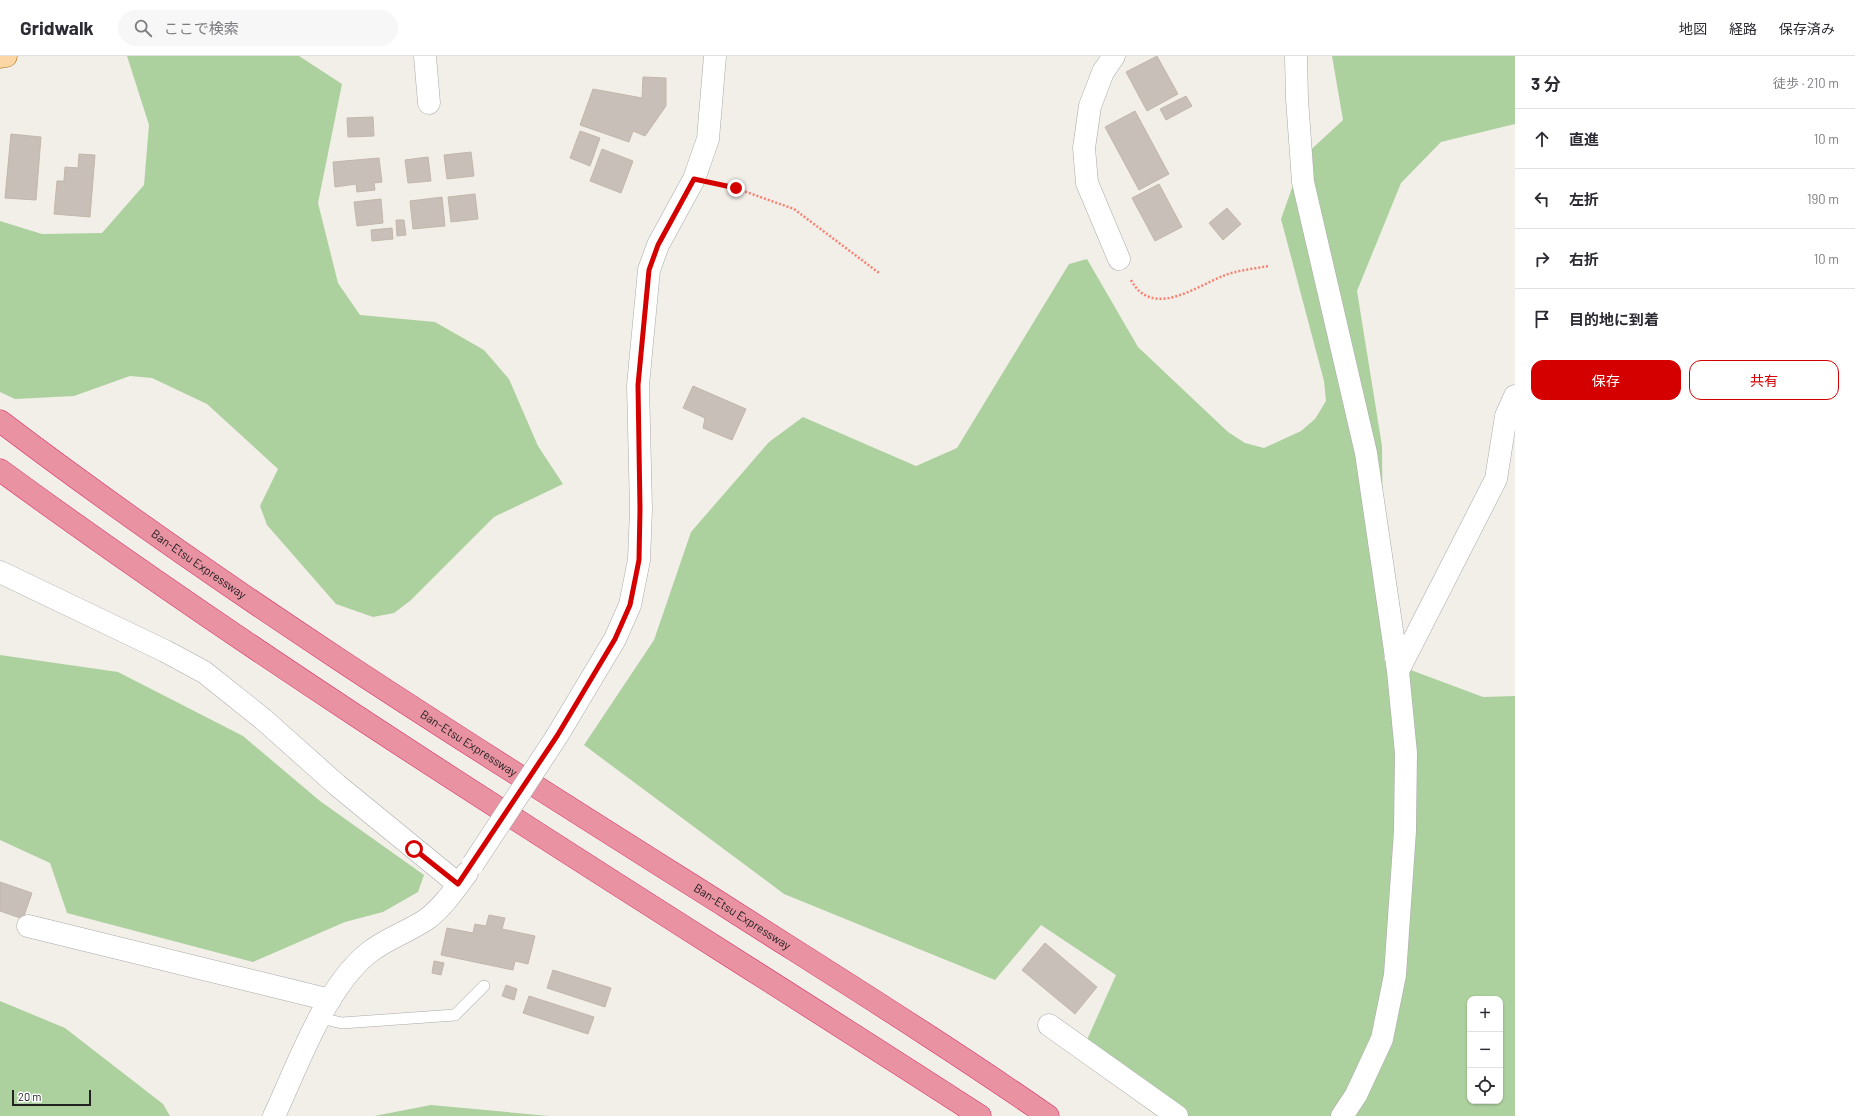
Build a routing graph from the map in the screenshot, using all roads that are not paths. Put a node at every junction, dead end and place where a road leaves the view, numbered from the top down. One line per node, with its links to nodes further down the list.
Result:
1 (6, 56): 6 (main road)
2 (425, 56): 7 (street)
3 (715, 56): 14 (street, bridge)
4 (1114, 56): 8 (street)
5 (1296, 56): 13 (street)
6 (0, 57)
7 (429, 103)
8 (1119, 259)
9 (1515, 396): 13 (street)
10 (0, 421): 21 (highway, Ban-Etsu Expressway)
11 (0, 470): 20 (highway)
12 (0, 572): 14 (street)
13 (1398, 671): 23 (street)
14 (458, 884): 17 (street)
15 (28, 926): 17 (street)
16 (484, 986): 17 (lane)
17 (325, 1009): 19 (street)
18 (1049, 1025): 22 (street)
19 (281, 1113)
20 (980, 1116)
21 (1048, 1116)
22 (1177, 1116)
23 (1342, 1116)

